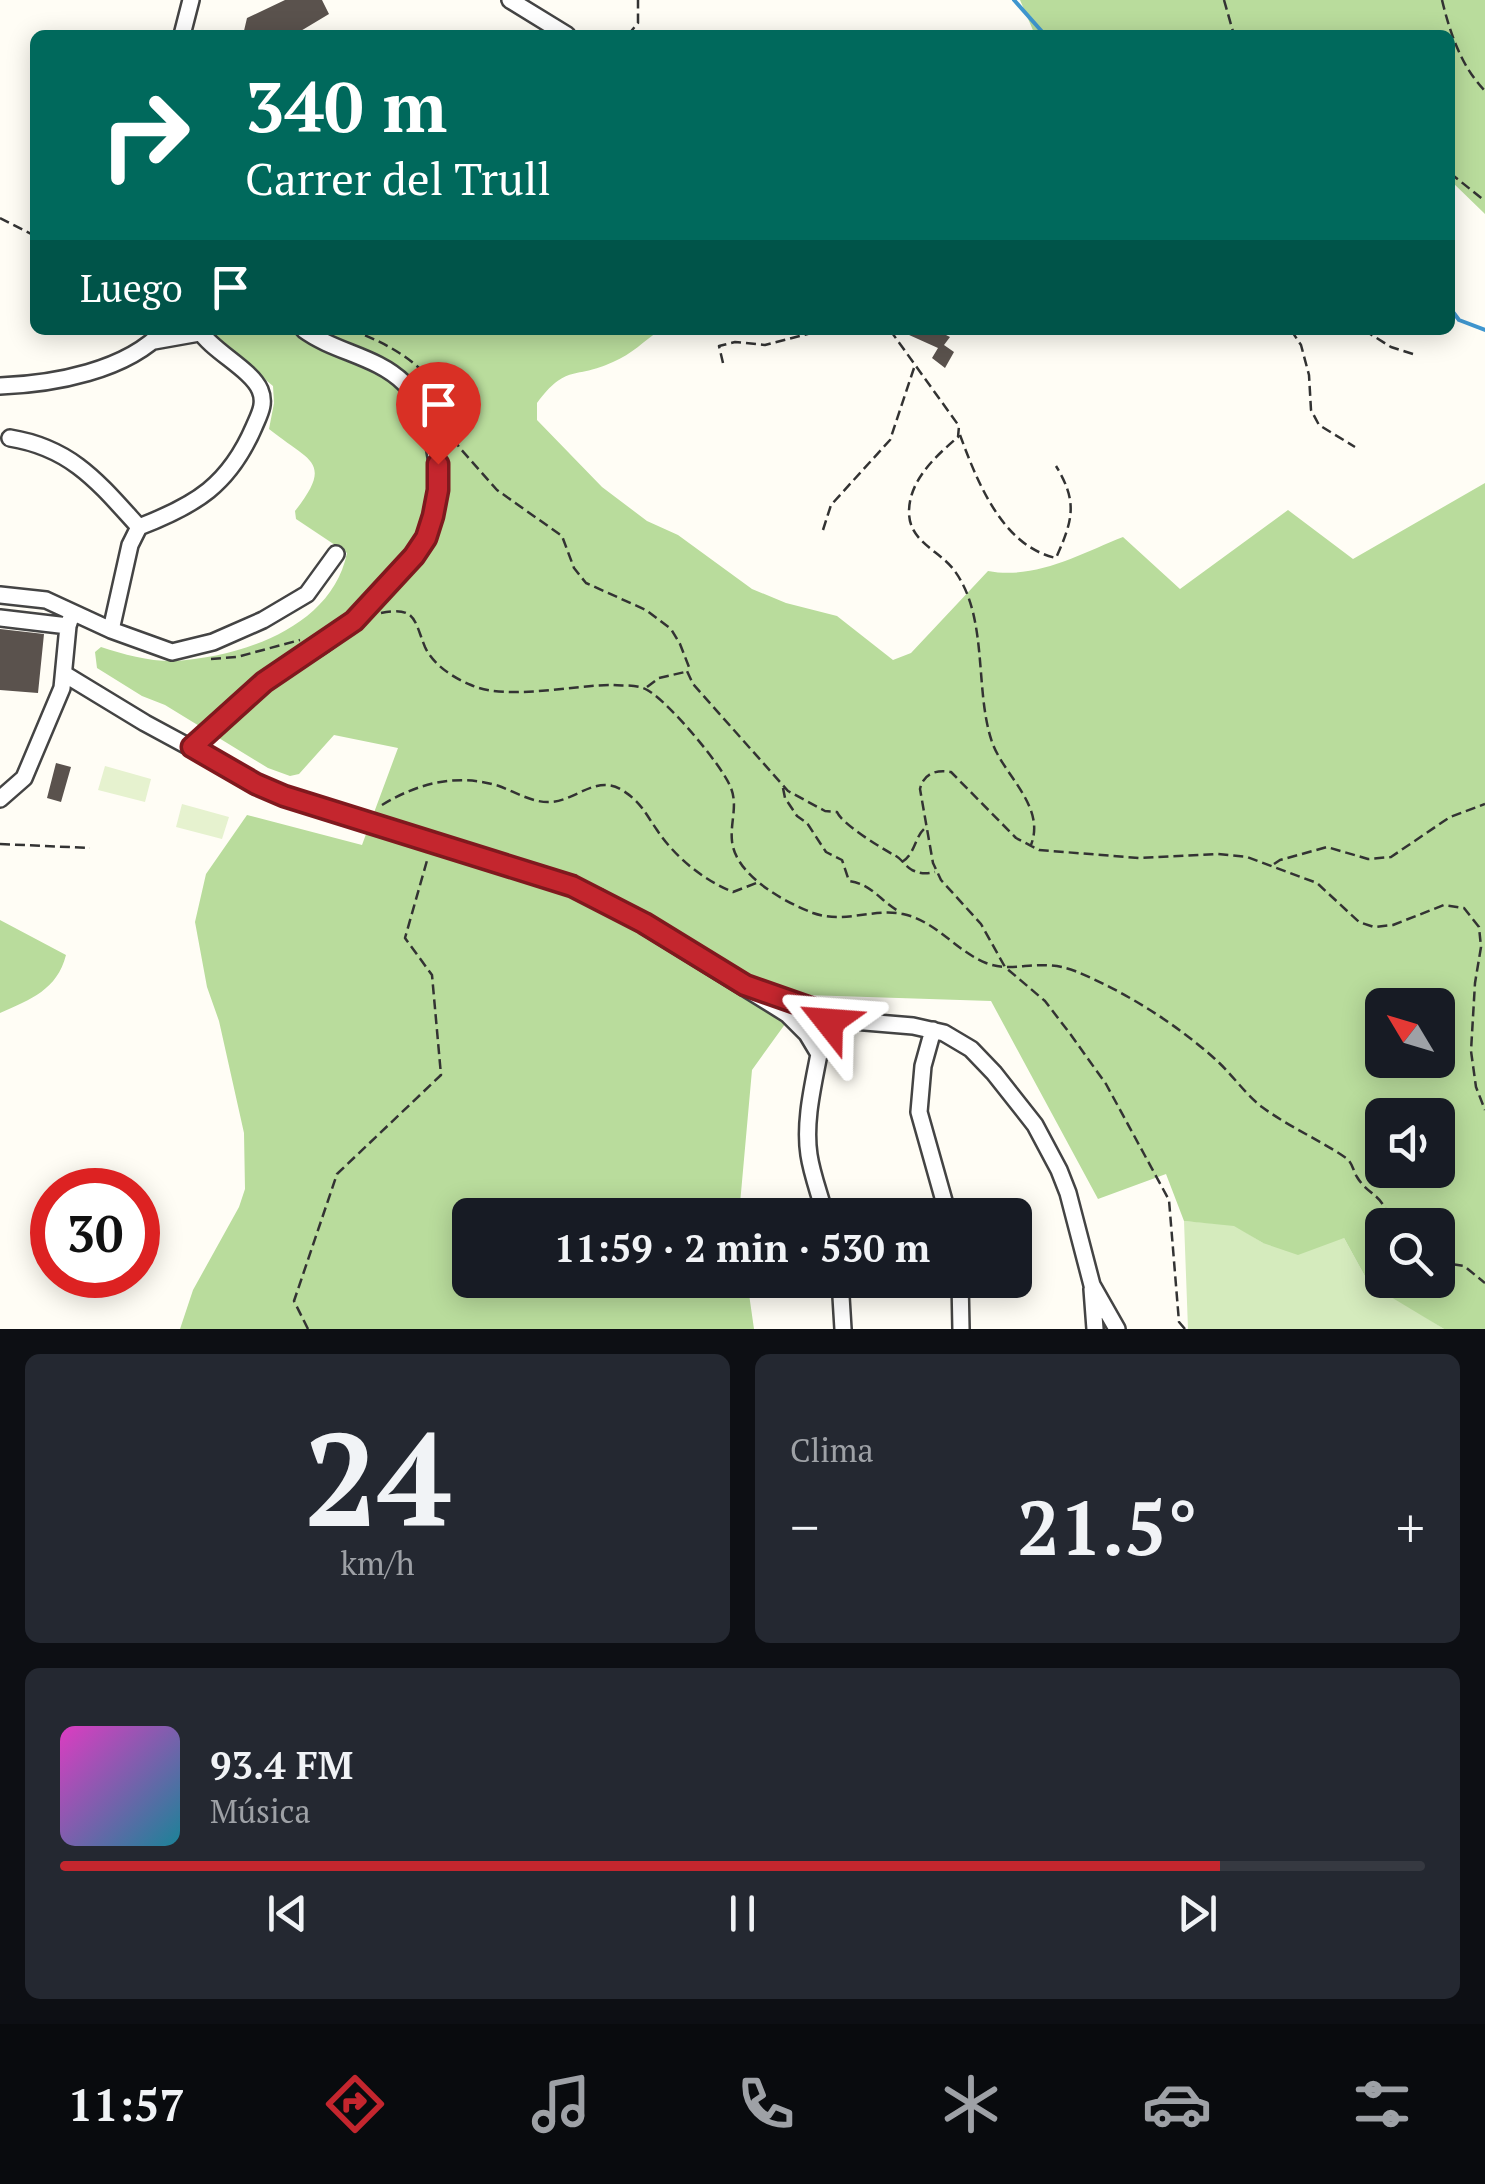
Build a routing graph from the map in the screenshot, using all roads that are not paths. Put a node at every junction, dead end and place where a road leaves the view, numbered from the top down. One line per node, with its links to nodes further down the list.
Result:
1 (191, 0): 3 (street)
2 (510, 0): 4 (street)
3 (183, 30)
4 (559, 30)
5 (202, 335): 10 (street)
6 (314, 335): 17 (street)
7 (159, 336): 8 (street)
8 (0, 386)
9 (10, 438): 10 (street)
10 (139, 526): 15 (street)
11 (336, 554): 15 (street)
12 (0, 596): 14 (street)
13 (0, 618): 14 (street)
14 (70, 620): 15 (street); 16 (street)
15 (110, 630)
16 (66, 675): 17 (street); 18 (street)
17 (192, 747): 19 (street)
18 (0, 799)
19 (745, 985): 20 (street); 22 (street)
20 (824, 1022): 21 (street); 22 (street); 22 (street); 23 (street)
21 (933, 1030): 25 (street); 26 (street)
22 (806, 1032): 23 (street)
23 (818, 1054): 24 (street)
24 (821, 1198)
25 (943, 1198)
26 (1092, 1285): 31 (street); 32 (street)
27 (841, 1298): 29 (street)
28 (960, 1298): 30 (street)
29 (844, 1329)
30 (961, 1329)
31 (1095, 1329)
32 (1117, 1329)

